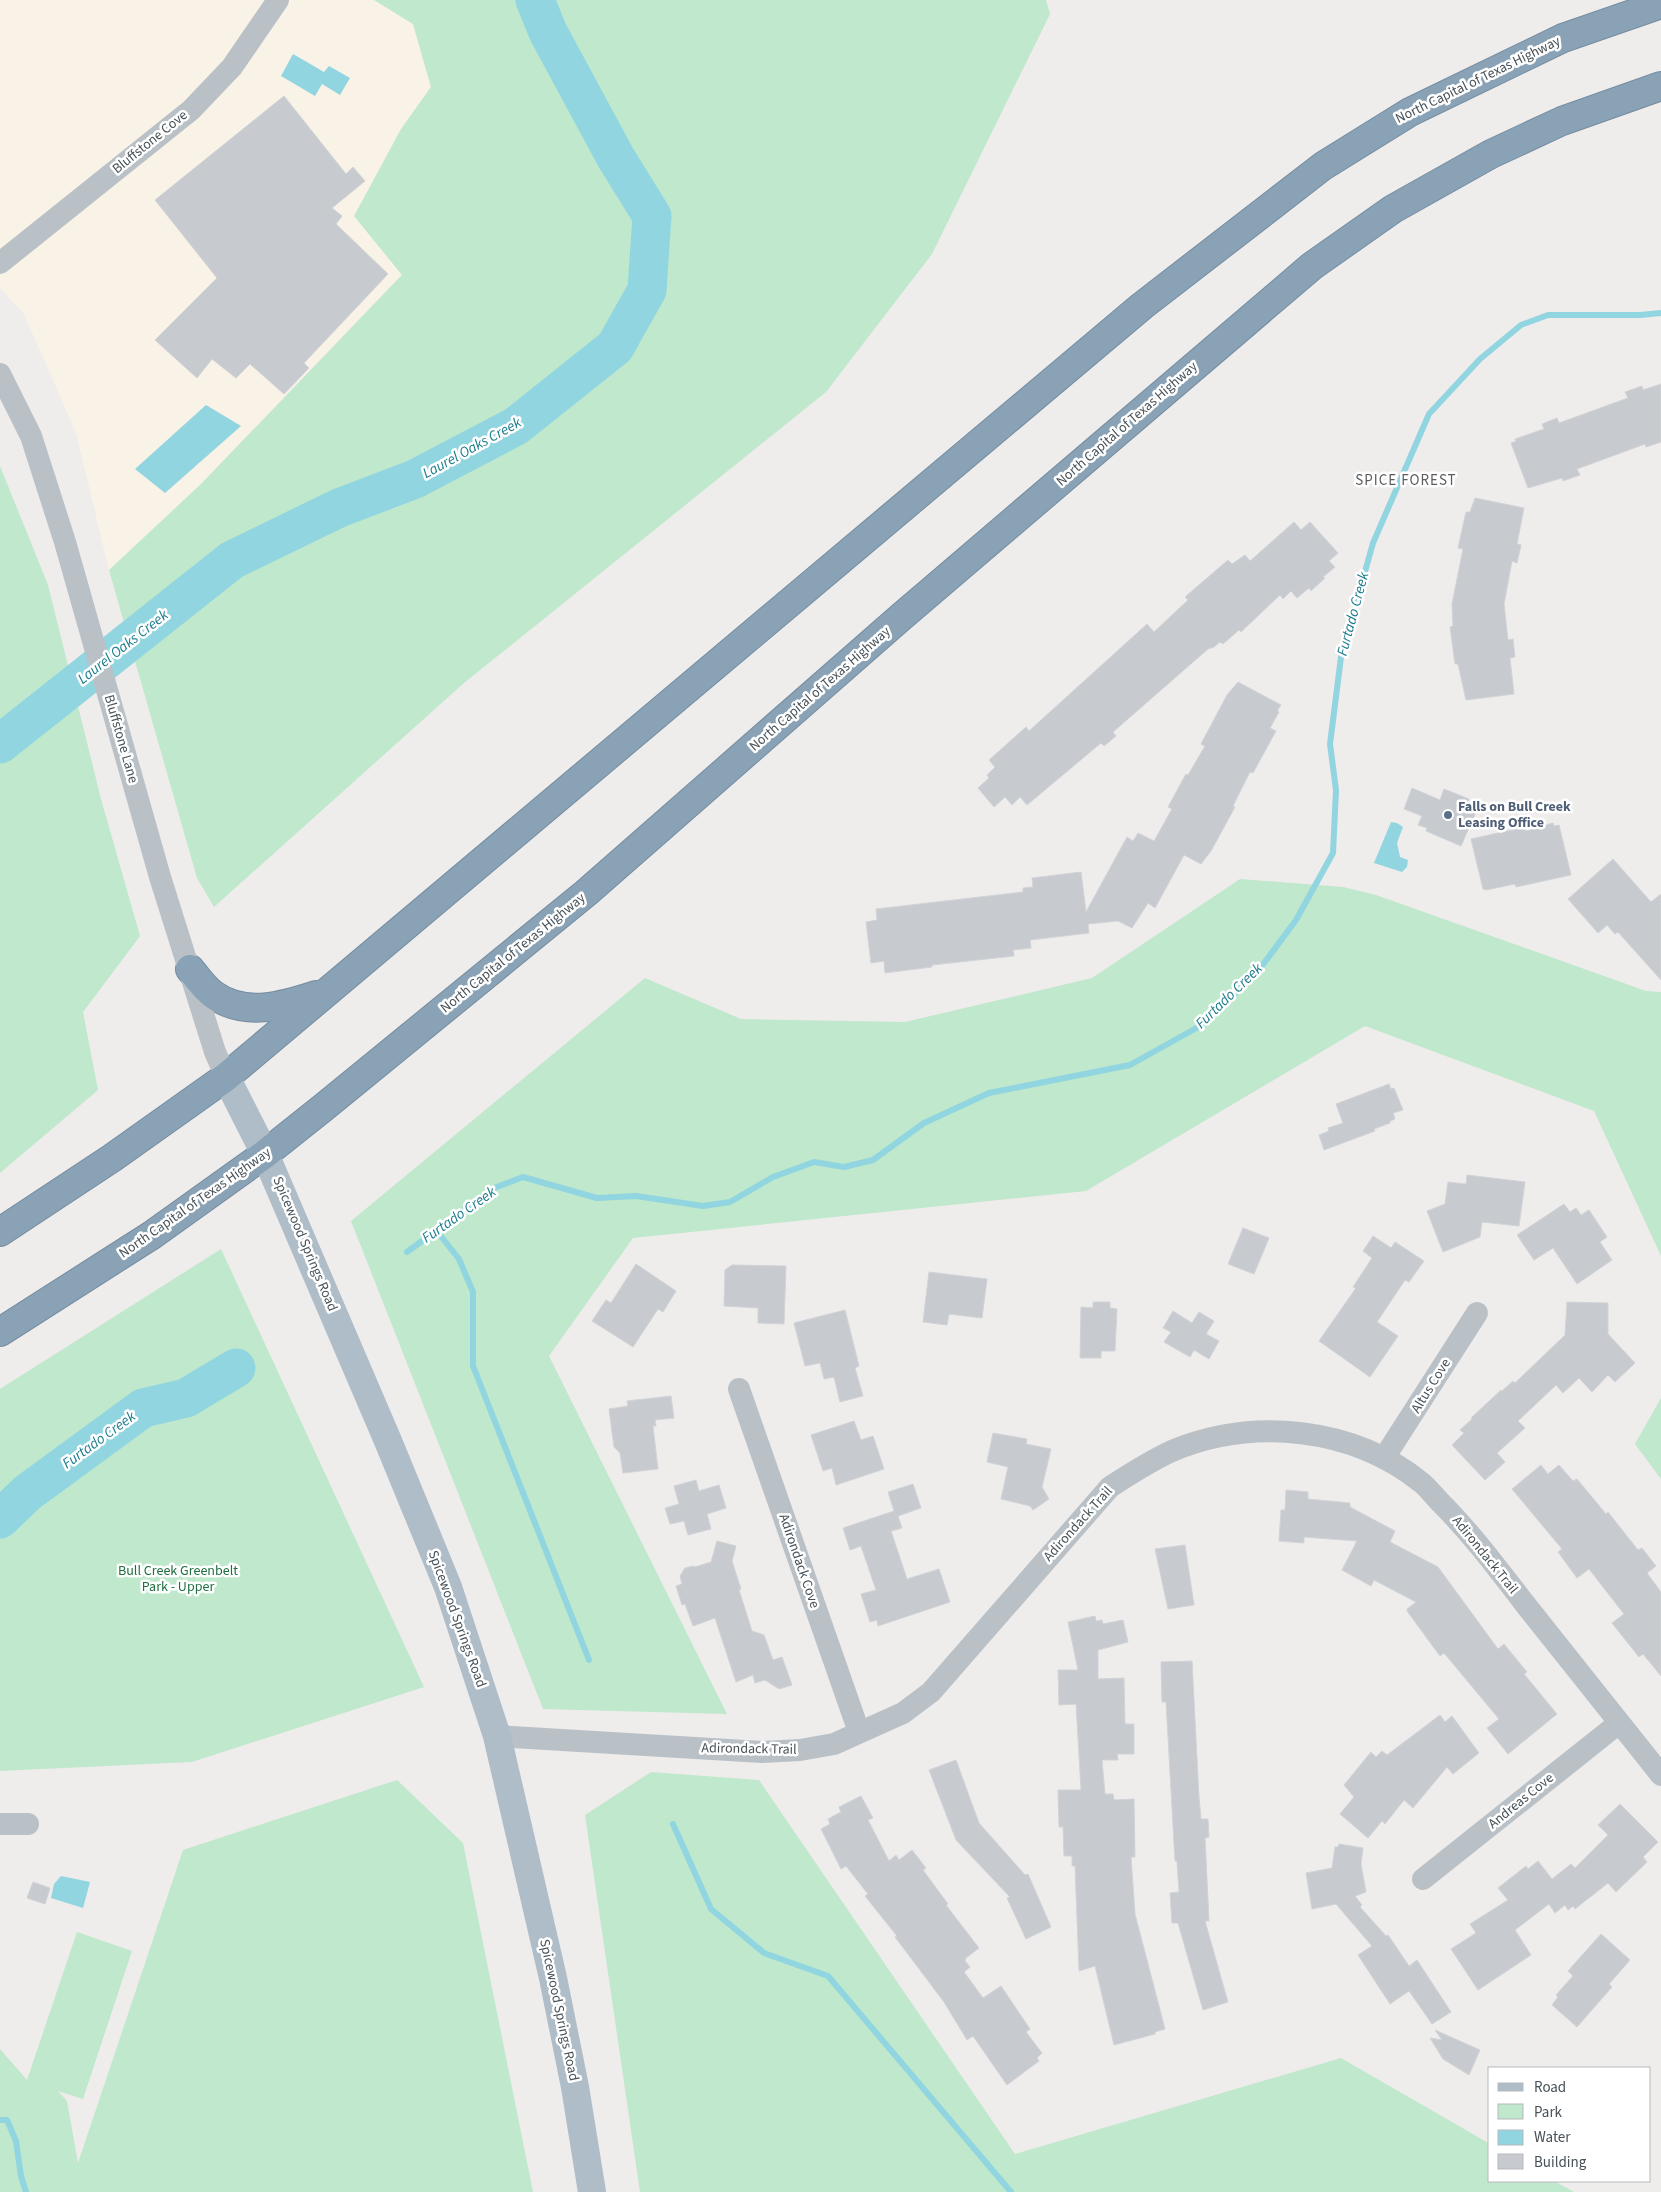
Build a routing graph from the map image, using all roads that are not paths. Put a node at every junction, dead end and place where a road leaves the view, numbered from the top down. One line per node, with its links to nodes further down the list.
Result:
1 (278, 0): 4 (street, Bluffstone Cove)
2 (1661, 4): 7 (highway, North Capital of Texas Highway)
3 (1661, 86): 9 (highway, North Capital of Texas Highway)
4 (0, 263)
5 (0, 374): 6 (street, Bluffstone Lane)
6 (190, 969): 7 (highway); 8 (street, Bluffstone Lane)
7 (327, 992): 8 (highway, North Capital of Texas Highway)
8 (226, 1077): 9 (main road, Spicewood Springs Road); 10 (highway, North Capital of Texas Highway)
9 (266, 1154): 12 (highway, North Capital of Texas Highway); 17 (main road, Spicewood Springs Road)
10 (0, 1232)
11 (1477, 1313): 14 (street, Altus Cove)
12 (0, 1332)
13 (739, 1390): 16 (street, Adirondack Cove)
14 (1384, 1458): 15 (street, Adirondack Trail); 16 (street, Adirondack Trail)
15 (1619, 1723): 18 (street, Adirondack Trail); 21 (street, Andreas Cove)
16 (860, 1732): 17 (street, Adirondack Trail)
17 (498, 1736): 22 (main road, Spicewood Springs Road)
18 (1661, 1775)
19 (0, 1824): 20 (street)
20 (28, 1824)
21 (1423, 1879)
22 (592, 2192)

